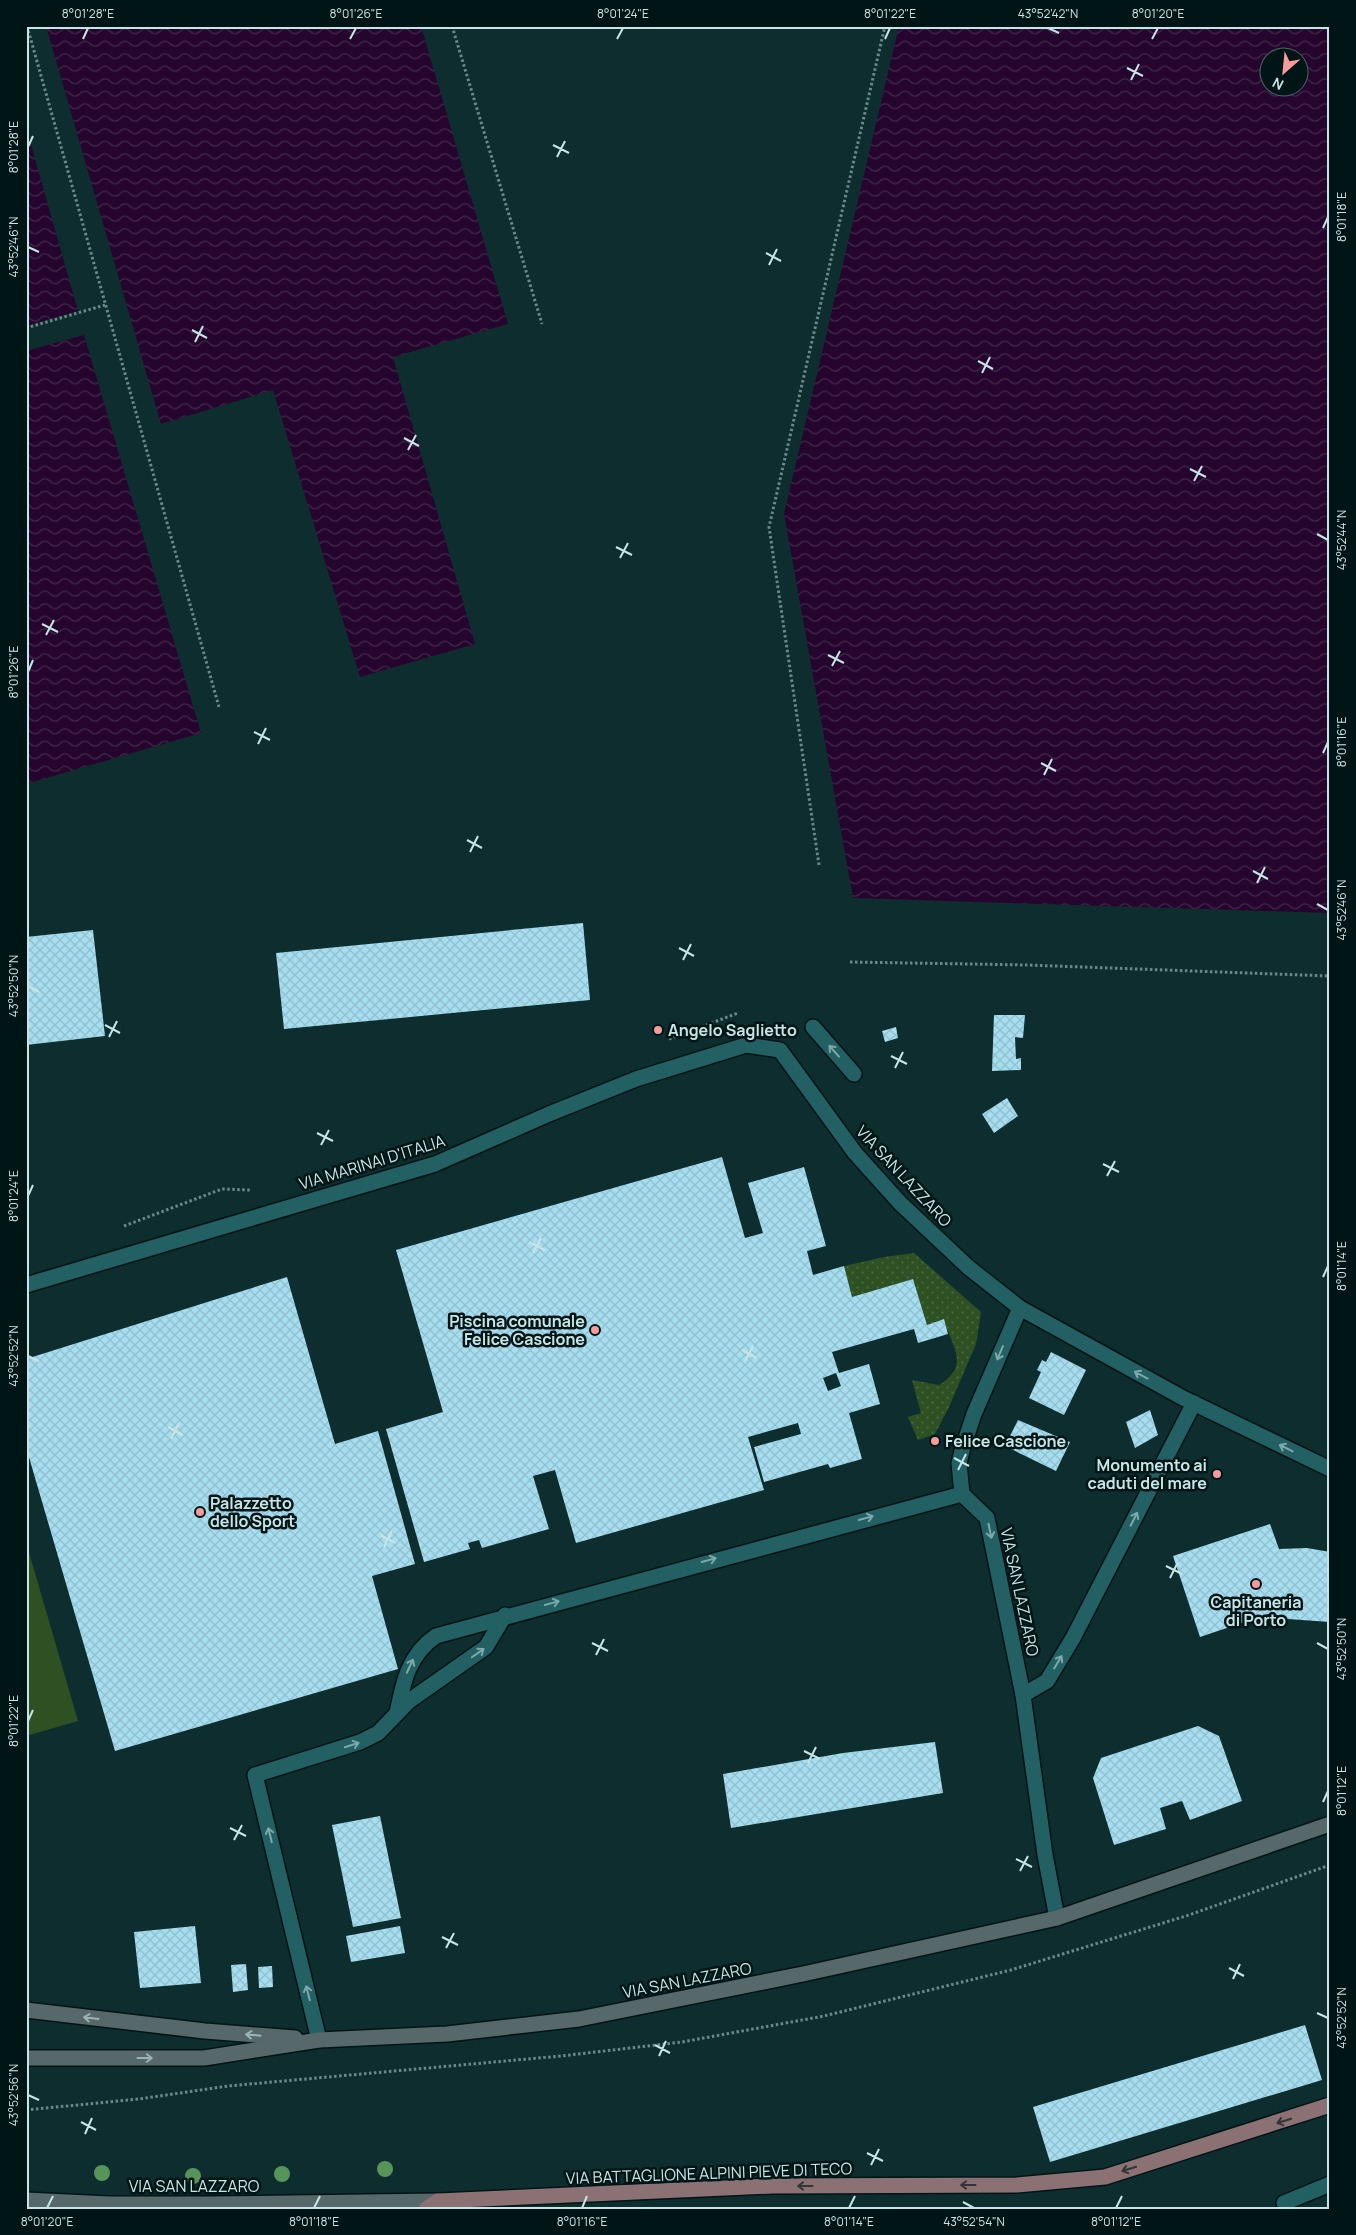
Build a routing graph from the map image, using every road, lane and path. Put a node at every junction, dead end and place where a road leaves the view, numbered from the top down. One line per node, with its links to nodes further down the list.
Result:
1 (27, 26): 4 (path)
2 (452, 26): 5 (path)
3 (885, 26): 8 (path)
4 (105, 305): 6 (path); 7 (path)
5 (542, 324)
6 (26, 328)
7 (219, 707)
8 (819, 865)
9 (850, 962): 10 (path)
10 (1330, 976)
11 (738, 1013): 13 (path)
12 (813, 1027): 15 (street, one-way to 12)
13 (663, 1041)
14 (780, 1050): 18 (street, VIA MARINAI D'ITALIA); 19 (street, VIA SAN LAZZARO)
15 (854, 1074)
16 (251, 1190): 17 (path)
17 (116, 1230)
18 (26, 1285)
19 (1020, 1308): 20 (street, VIA SAN LAZZARO, one-way to 19); 22 (street, one-way to 22)
20 (1194, 1403): 21 (street, VIA SAN LAZZARO, one-way to 20); 24 (street, VIA SAN LAZZARO, one-way to 20)
21 (1330, 1469)
22 (962, 1494): 23 (street, one-way to 22); 24 (street, VIA SAN LAZZARO, one-way to 24)
23 (505, 1616): 25 (street, one-way to 23); 25 (street, one-way to 23)
24 (1024, 1695): 27 (street, VIA SAN LAZZARO)
25 (397, 1713): 29 (street, one-way to 25)
26 (1330, 1824): 27 (street, VIA SAN LAZZARO)
27 (1057, 1918): 29 (street, VIA SAN LAZZARO)
28 (26, 2010): 29 (street, VIA SAN LAZZARO, one-way to 28)
29 (319, 2040): 30 (street, VIA SAN LAZZARO, one-way to 29)
30 (26, 2058)
31 (1330, 2105): 35 (main road, VIA BATTAGLIONE ALPINI PIEVE DI TECO, one-way to 35)
32 (1330, 2184): 34 (street)
33 (26, 2200): 36 (street, VIA SAN LAZZARO)
34 (1284, 2202)
35 (432, 2205): 36 (street, VIA BATTAGLIONE ALPINI PIEVE DI TECO)
36 (370, 2206)

